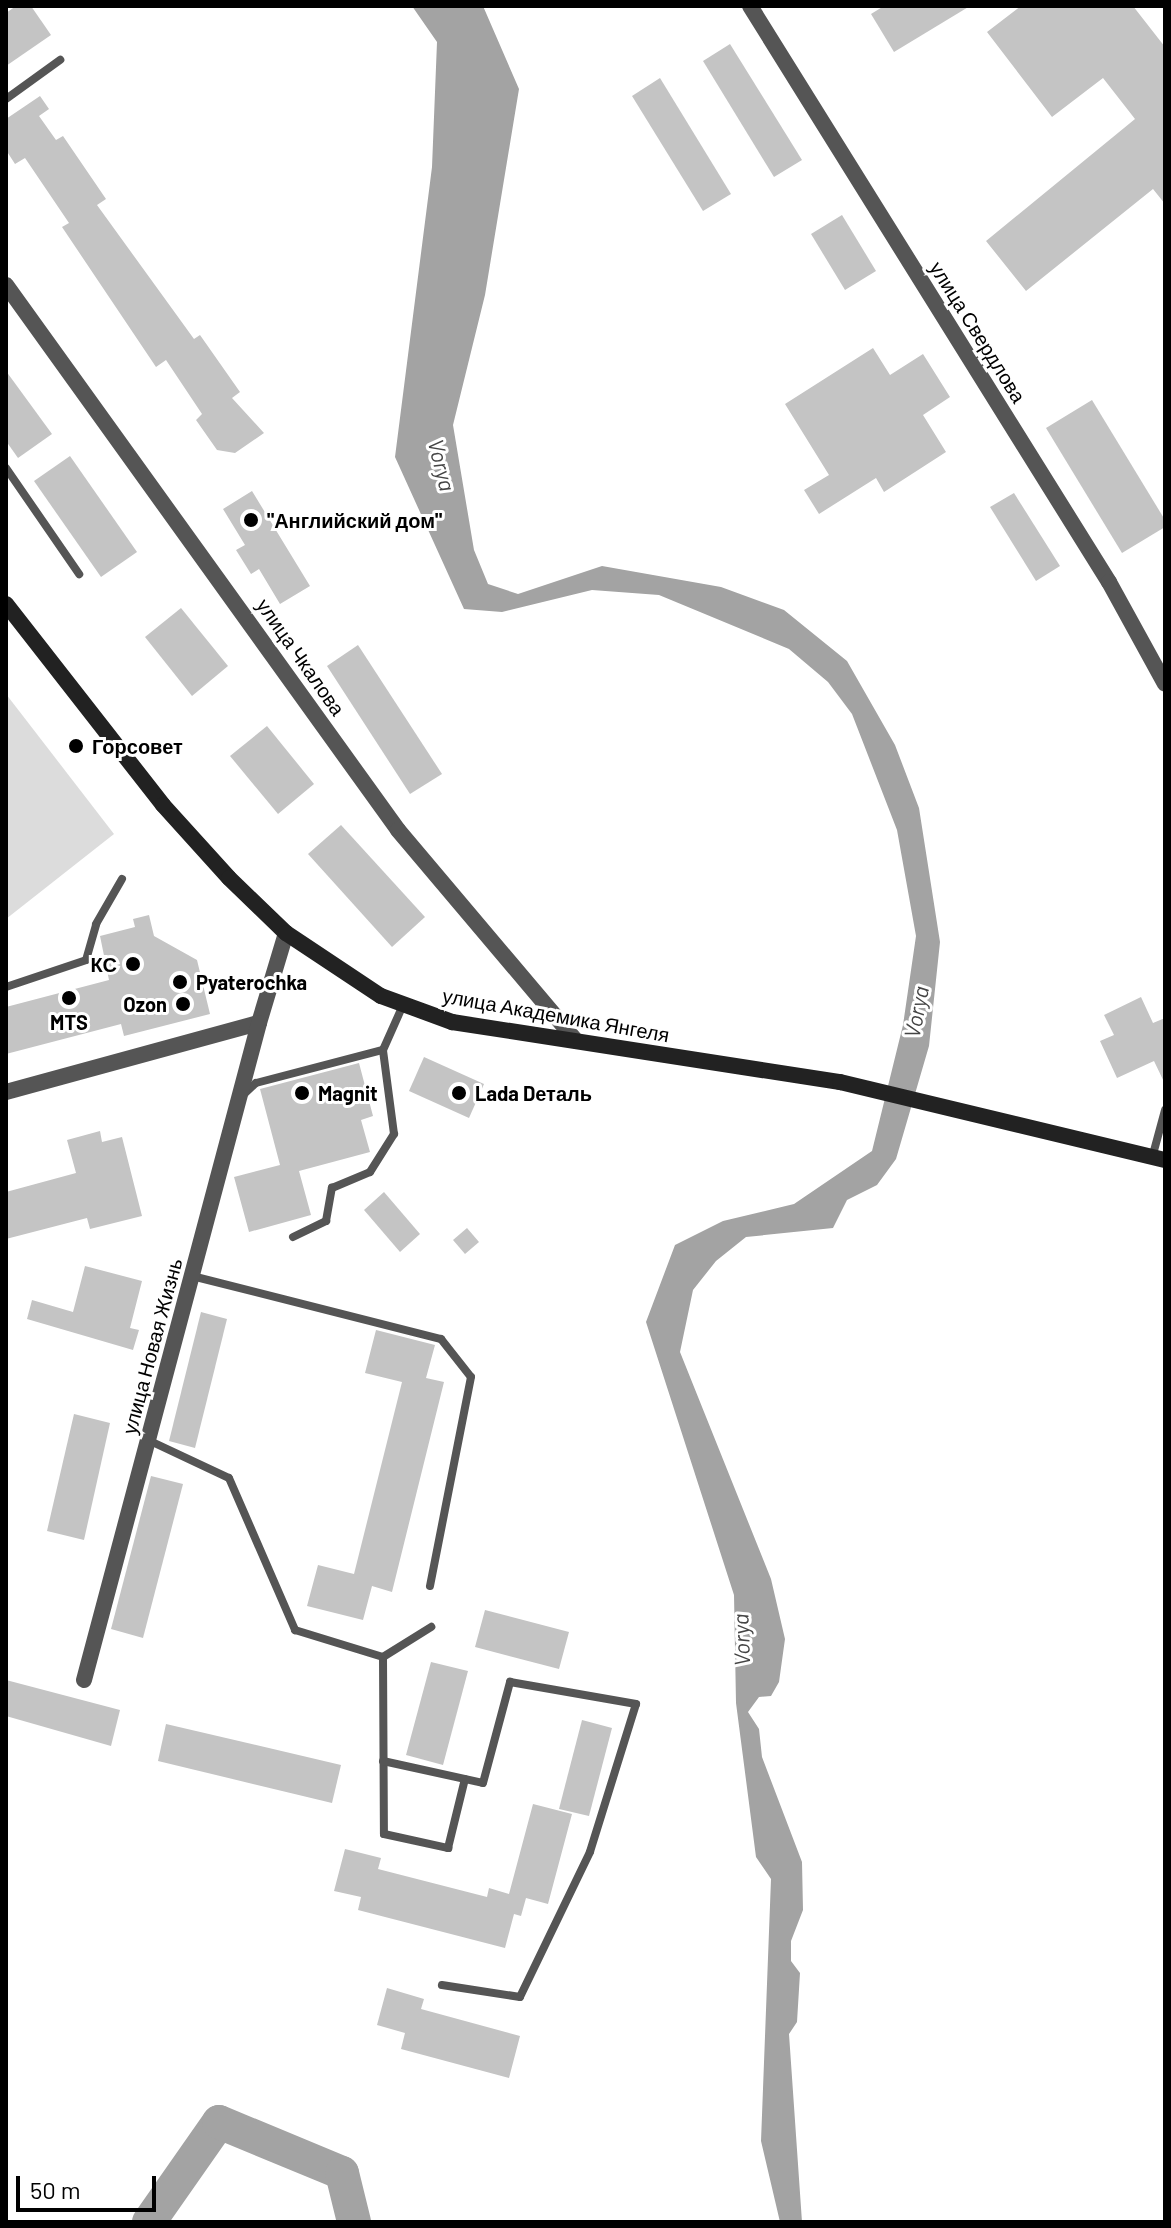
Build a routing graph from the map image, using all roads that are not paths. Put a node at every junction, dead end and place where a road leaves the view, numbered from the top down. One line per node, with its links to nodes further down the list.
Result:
1 (750, 6): 8 (street, улица Свердлова)
2 (60, 60): 3 (lane)
3 (6, 99)
4 (8, 291): 14 (street, улица Чкалова)
5 (6, 468): 6 (lane)
6 (79, 574)
7 (6, 604): 10 (main road, улица Академика Янгеля)
8 (1165, 684)
9 (122, 879): 11 (lane)
10 (286, 933): 12 (main road, улица Академика Янгеля); 13 (street, улица Новая Жизнь)
11 (6, 987)
12 (403, 1004): 14 (main road, улица Академика Янгеля); 15 (lane)
13 (259, 1023): 16 (street); 17 (street, улица Новая Жизнь)
14 (576, 1041): 19 (main road, улица Академика Янгеля)
15 (383, 1050): 17 (lane); 20 (lane)
16 (6, 1092)
17 (238, 1099): 21 (street, улица Новая Жизнь)
18 (1165, 1110): 19 (lane)
19 (1158, 1159)
20 (293, 1237)
21 (191, 1275): 22 (street, улица Новая Жизнь); 23 (lane)
22 (147, 1440): 25 (lane); 26 (street, улица Новая Жизнь)
23 (430, 1586)
24 (431, 1627): 25 (lane)
25 (383, 1657): 27 (lane)
26 (84, 1680)
27 (383, 1761): 28 (lane); 28 (lane)
28 (465, 1779): 29 (lane)
29 (442, 1985)

